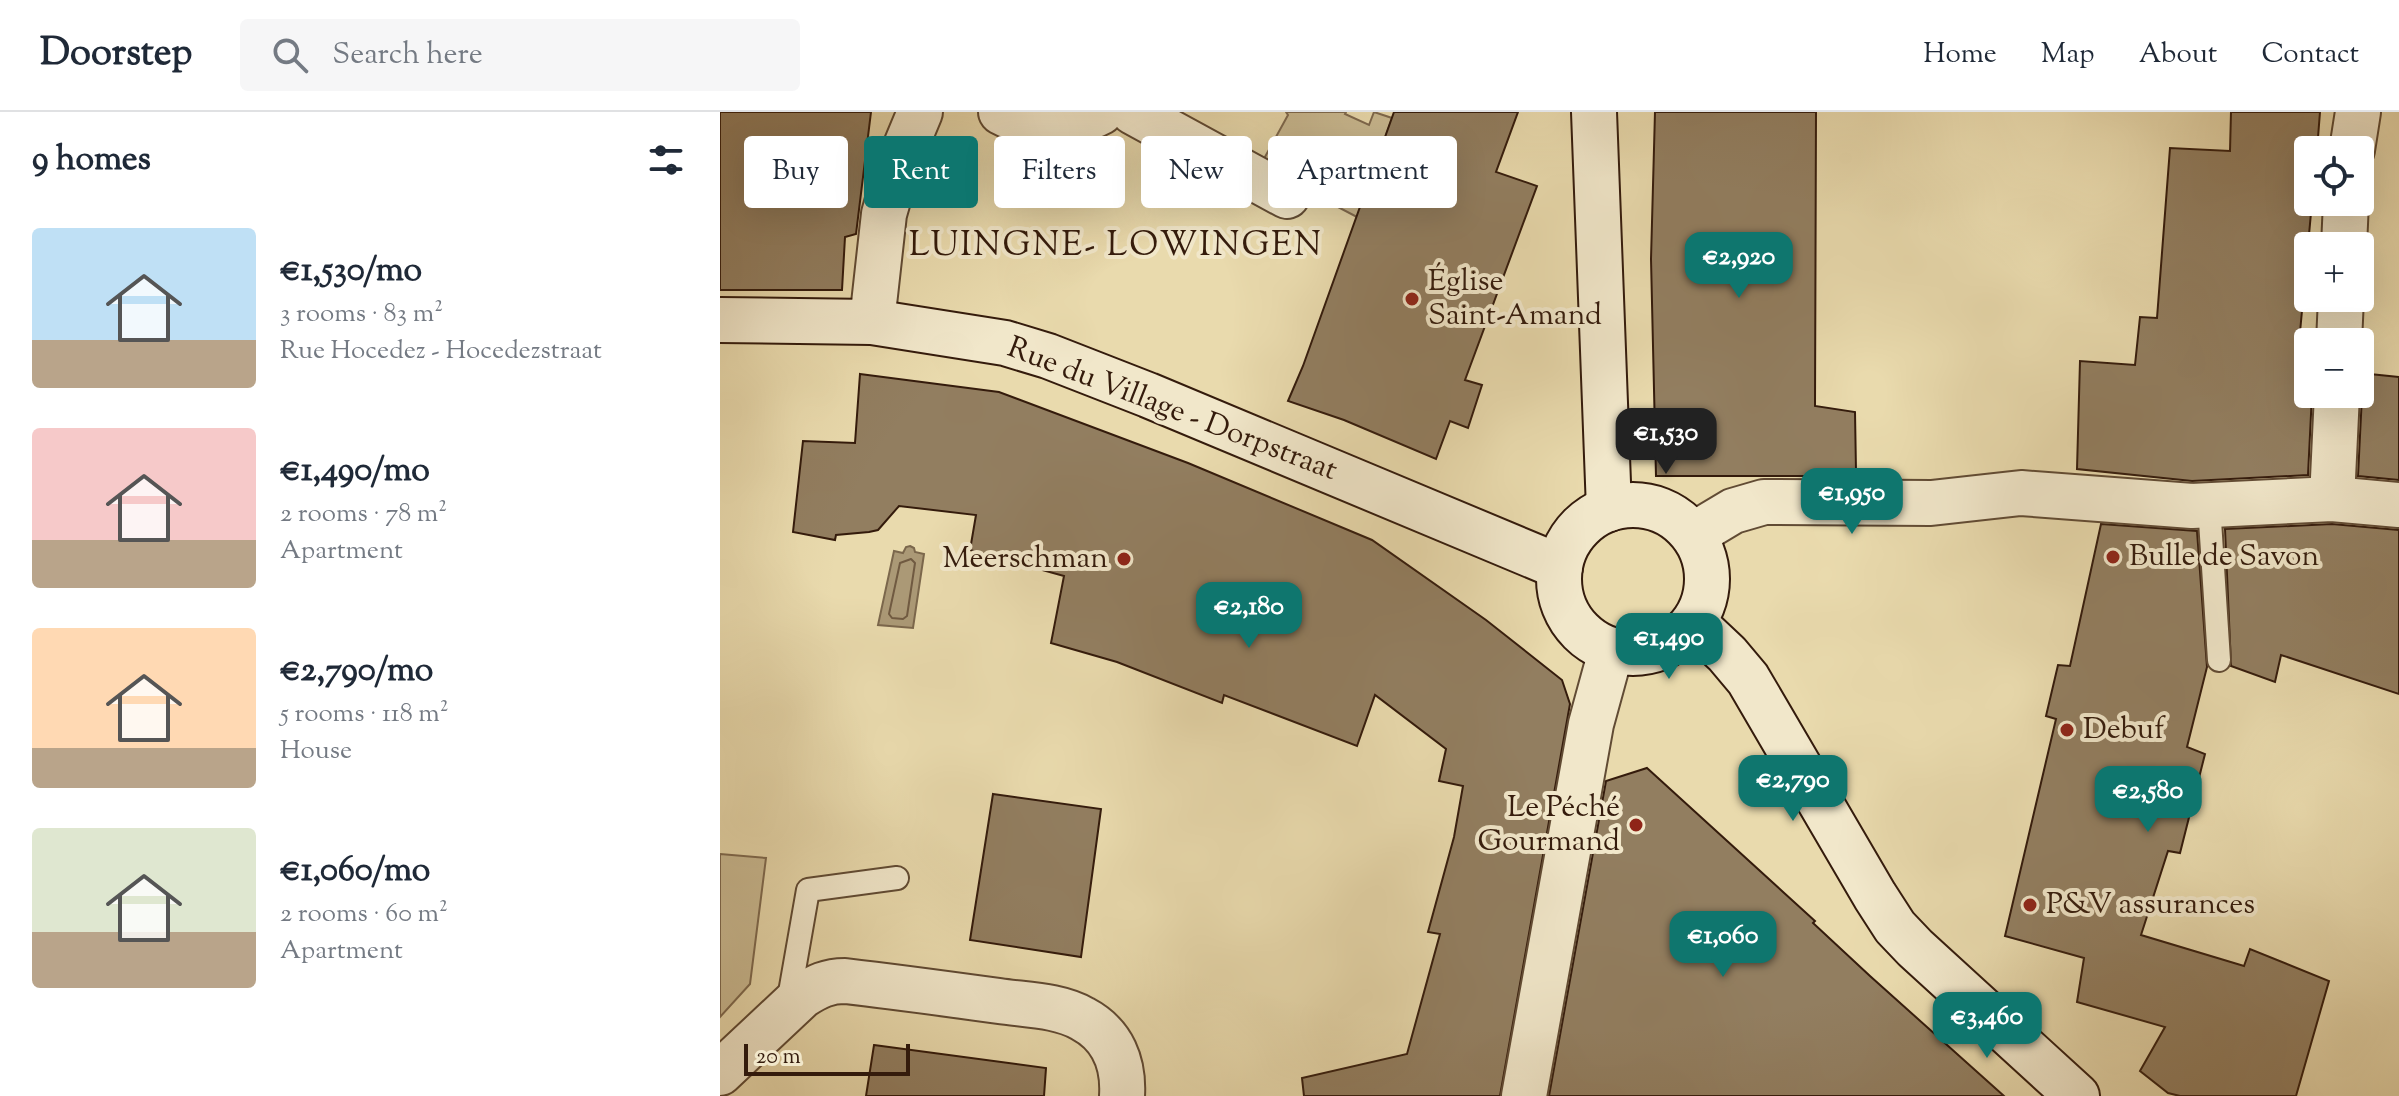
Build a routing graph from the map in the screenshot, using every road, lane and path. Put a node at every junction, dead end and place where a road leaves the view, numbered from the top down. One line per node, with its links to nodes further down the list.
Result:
1 (920, 112): 10 (street)
2 (1001, 112): 3 (street)
3 (1101, 112)
4 (1133, 112): 8 (street)
5 (1594, 112): 15 (street)
6 (2358, 112): 7 (street)
7 (2354, 136)
8 (1268, 186)
9 (720, 320): 10 (street, Rue du Village - Dorpstraat)
10 (872, 322): 17 (street, Rue du Village - Dorpstraat)
11 (2336, 408): 12 (street)
12 (2332, 499): 13 (street); 14 (street)
13 (2209, 505): 16 (street); 20 (lane)
14 (2399, 505)
15 (1609, 509): 16 (street); 17 (street)
16 (1693, 535): 18 (street)
17 (1560, 567): 19 (street)
18 (1694, 623): 19 (street); 26 (street)
19 (1611, 651): 25 (street)
20 (2219, 660)
21 (897, 878): 22 (lane)
22 (787, 1009): 23 (street); 24 (street)
23 (720, 1073)
24 (1122, 1096)
25 (1524, 1096)
26 (2077, 1096)

